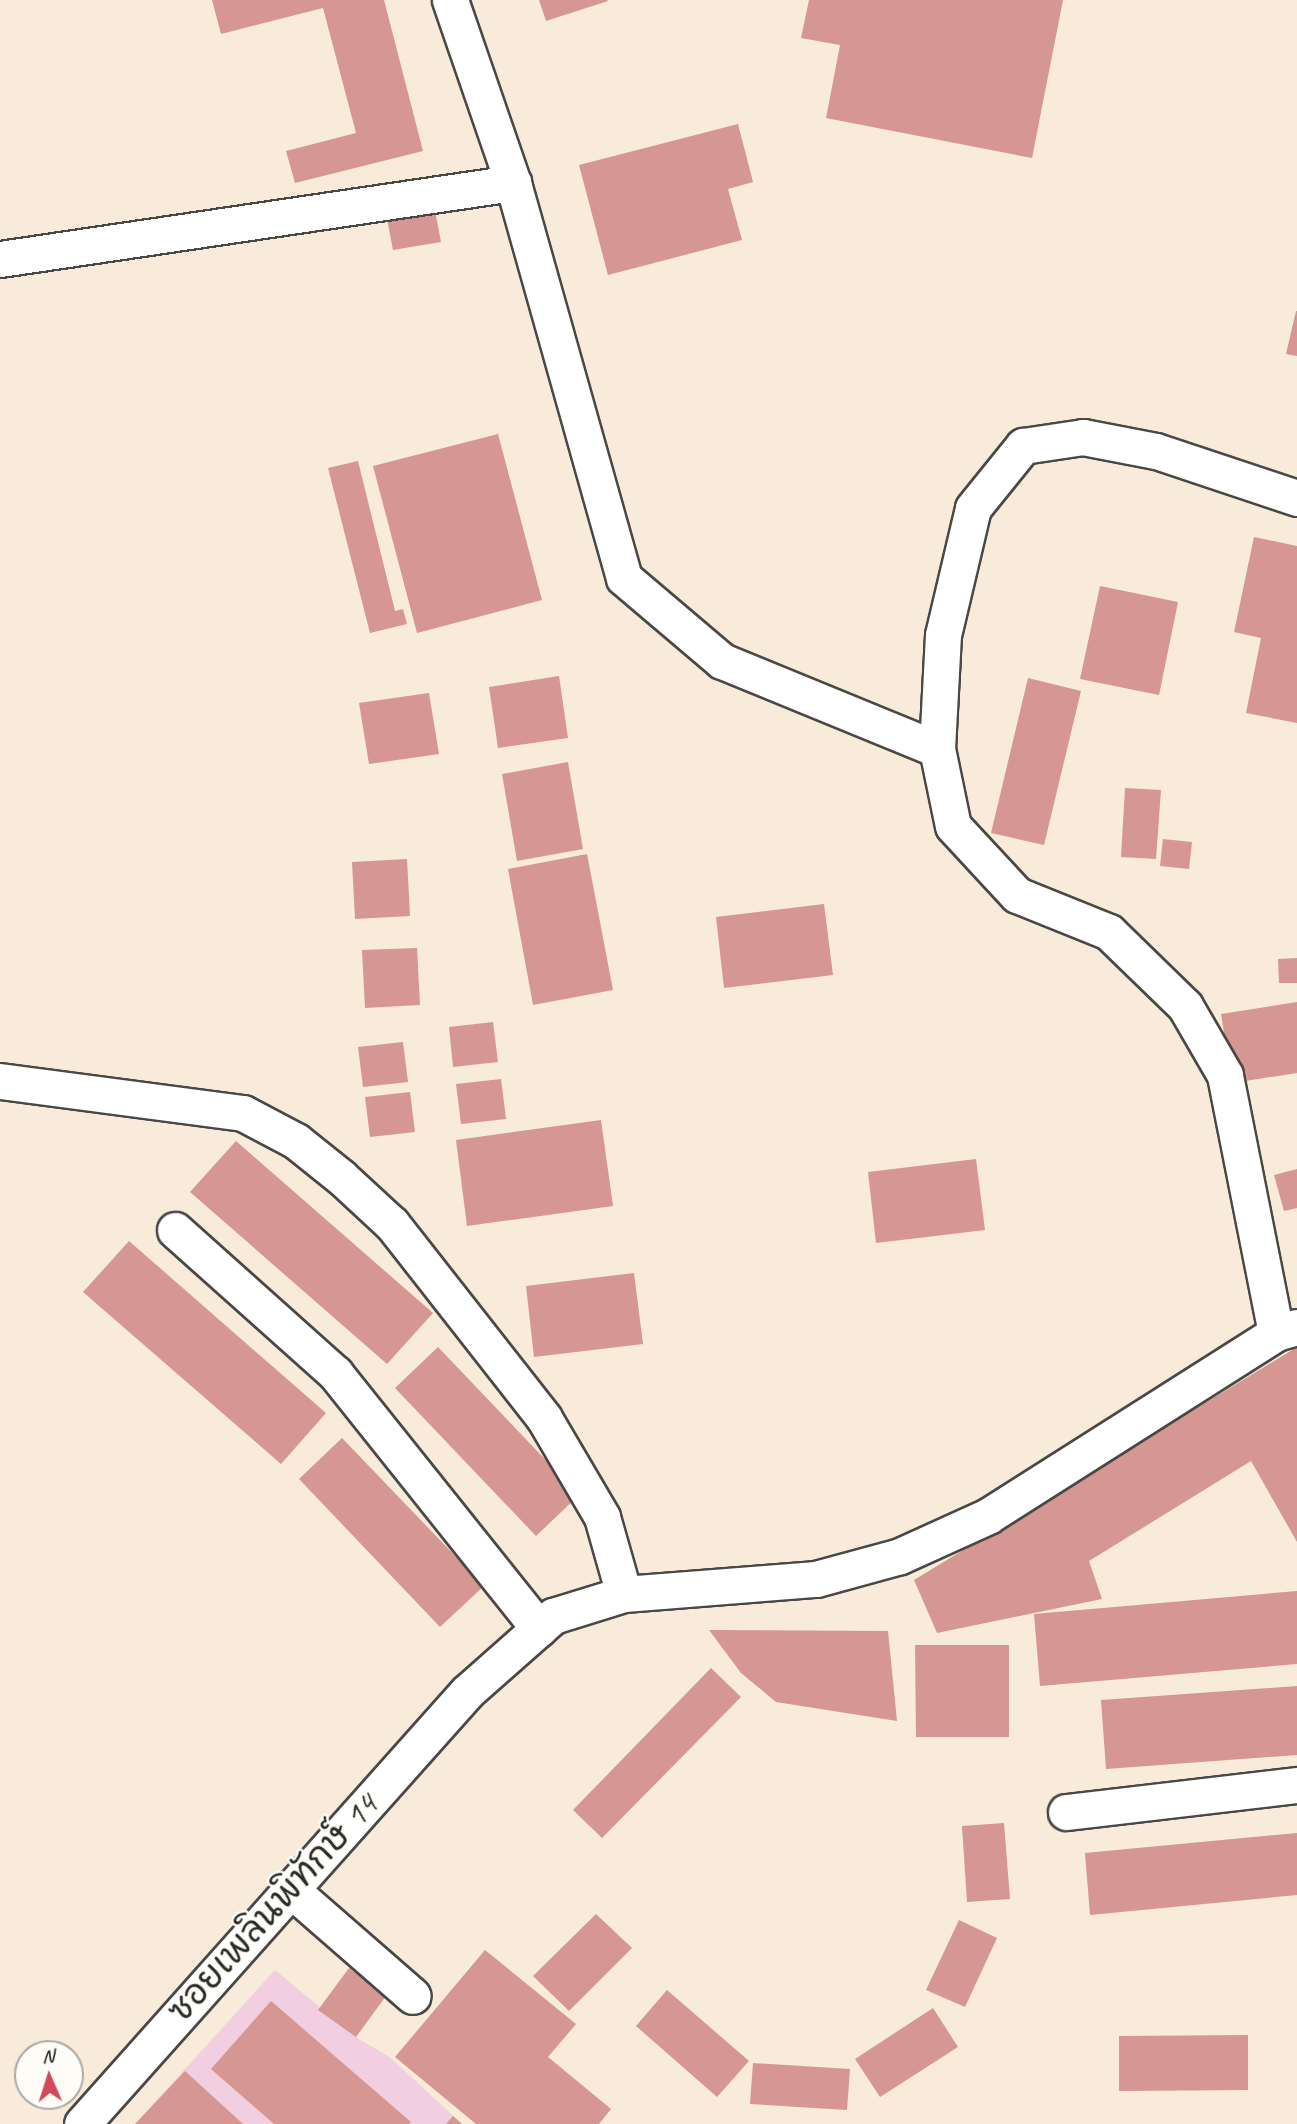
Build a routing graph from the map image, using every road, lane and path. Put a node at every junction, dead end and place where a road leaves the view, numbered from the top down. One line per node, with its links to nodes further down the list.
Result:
1 (450, 0): 2 (street)
2 (513, 183): 3 (street); 5 (street)
3 (0, 259)
4 (1297, 498): 5 (street)
5 (937, 749): 8 (street)
6 (0, 1081): 9 (street)
7 (175, 1230): 10 (street)
8 (1286, 1330): 9 (street, ซอยเพลินพิทักษ์ 14)
9 (624, 1594): 10 (street, ซอยเพลินพิทักษ์ 14)
10 (539, 1629): 13 (street, ซอยเพลินพิทักษ์ 14)
11 (1297, 1785): 12 (street)
12 (1066, 1812)
13 (289, 1888): 14 (street); 15 (street, ซอยเพลินพิทักษ์ 14)
14 (414, 1996)
15 (82, 2124)

